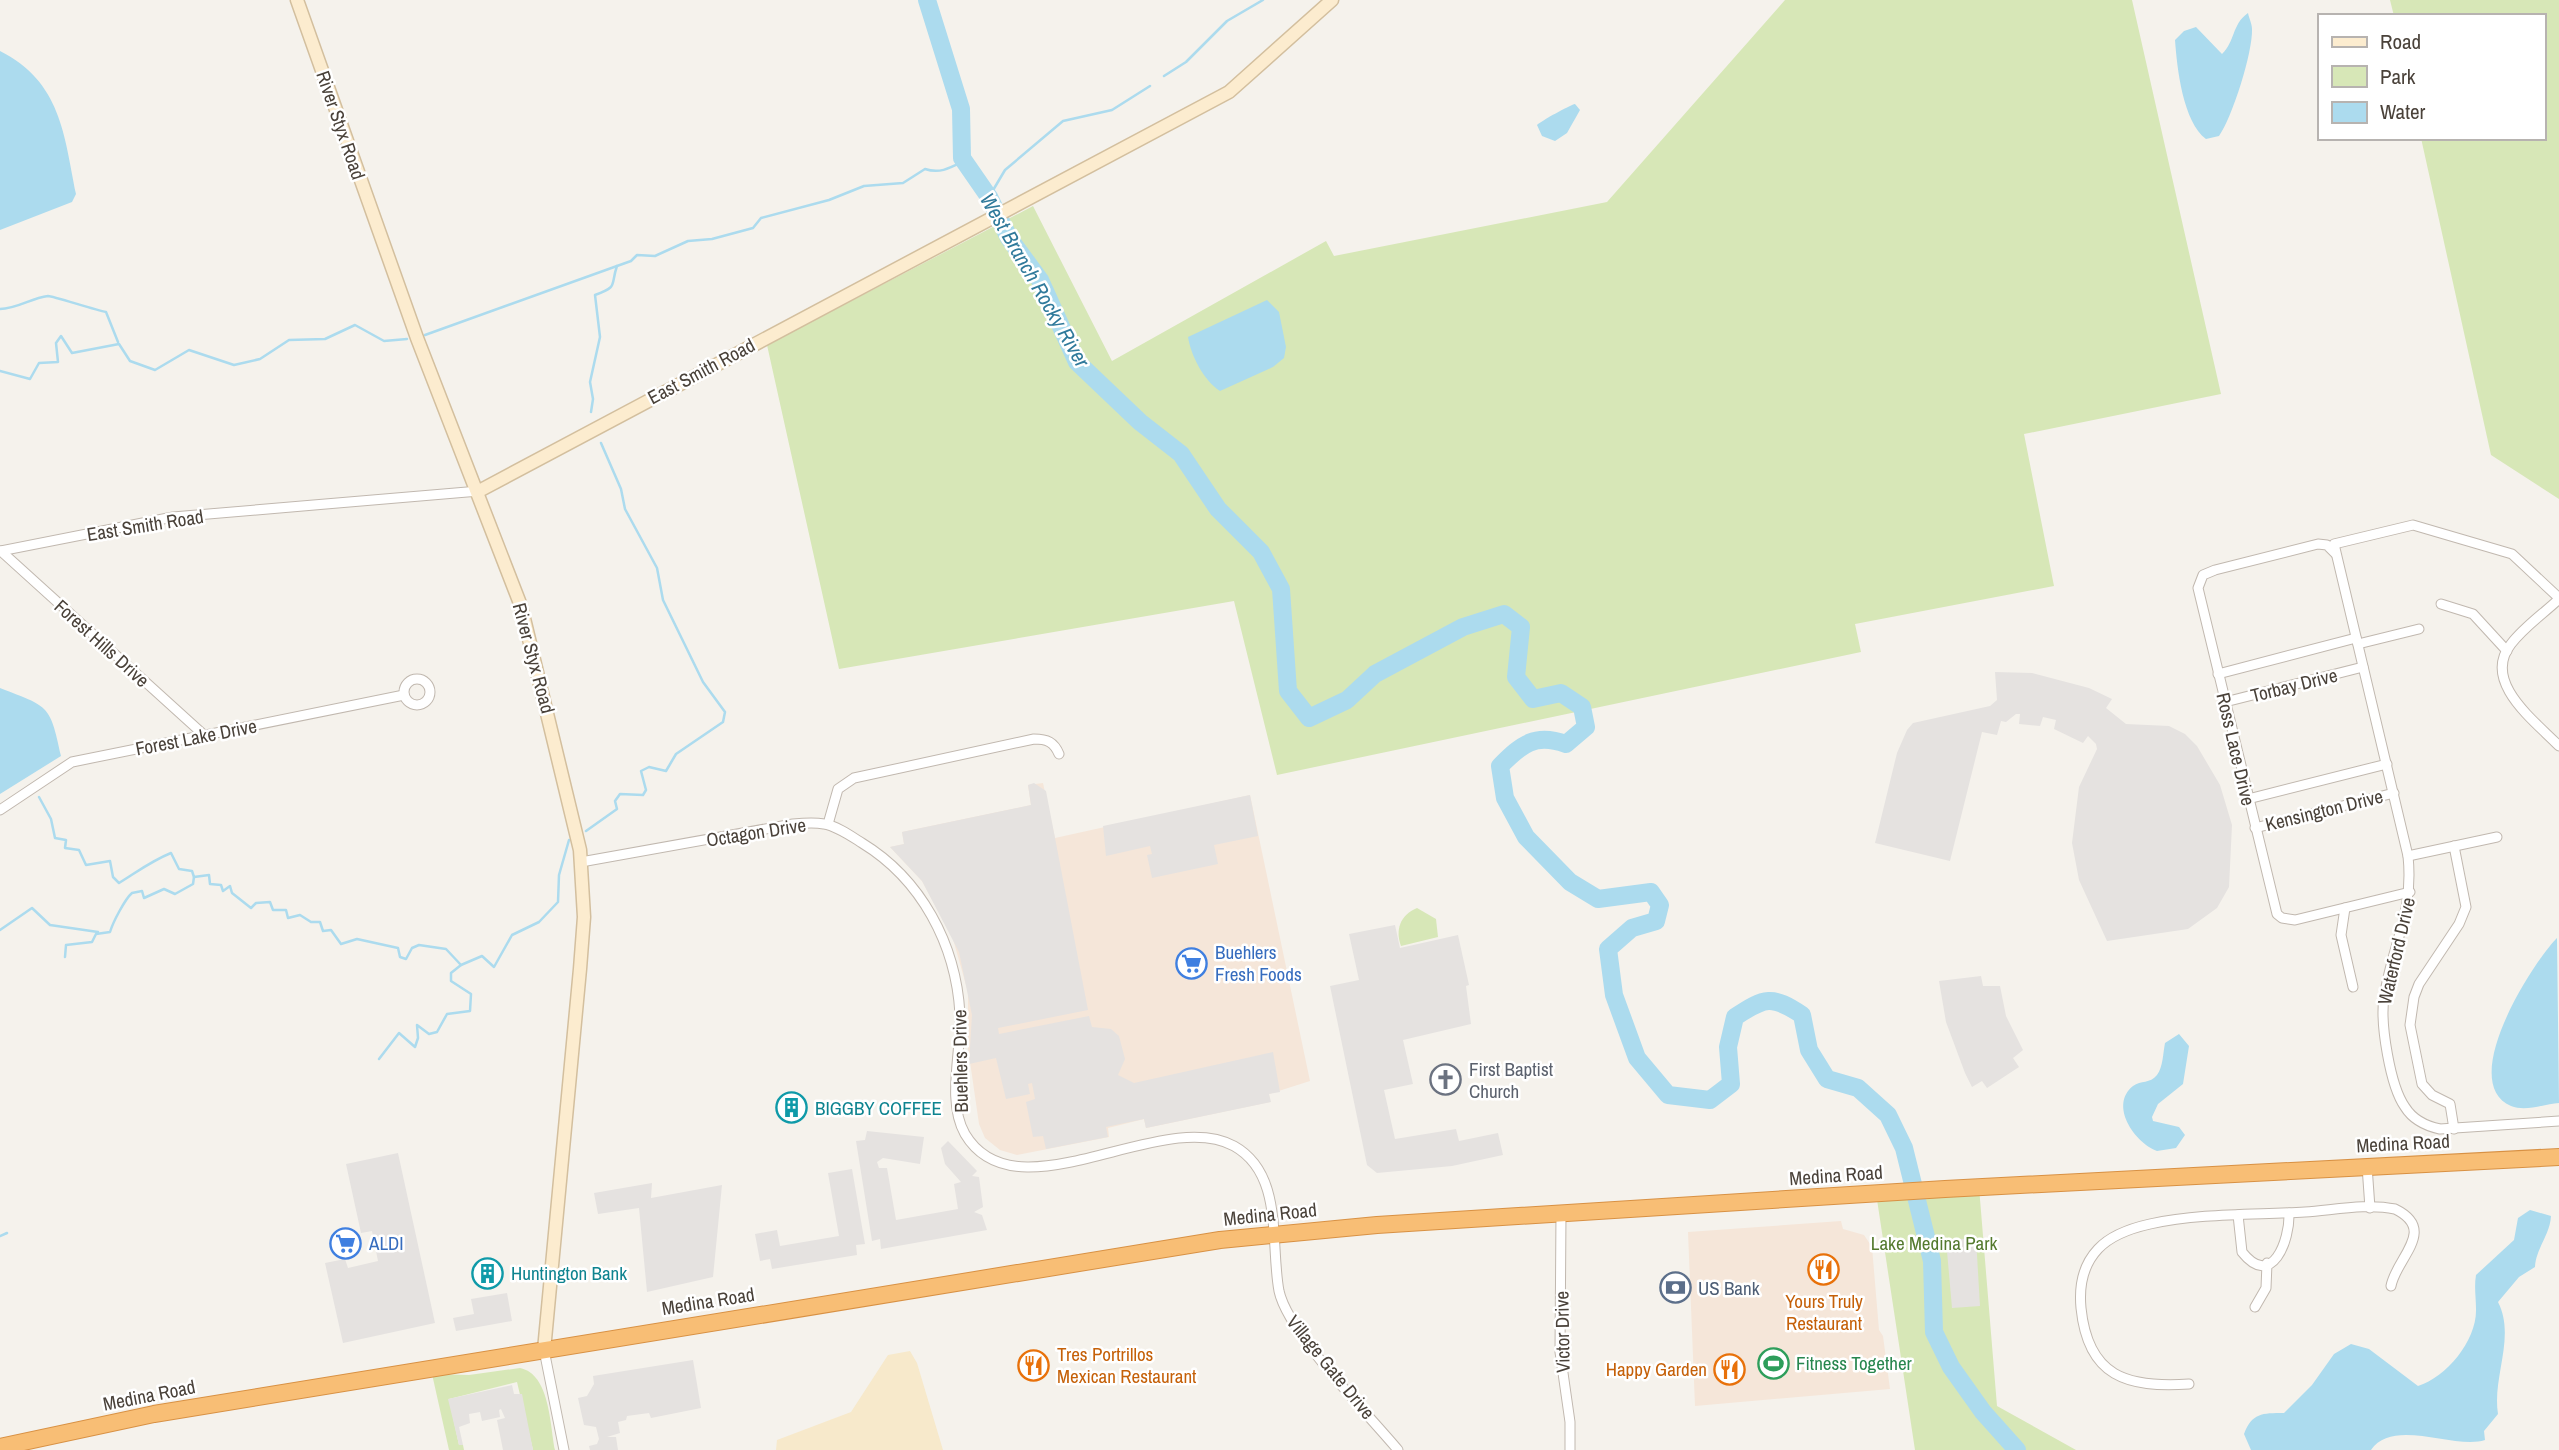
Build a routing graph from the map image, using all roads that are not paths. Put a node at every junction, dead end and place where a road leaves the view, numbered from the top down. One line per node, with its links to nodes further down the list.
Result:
1 (297, 0): 3 (street, River Styx Road)
2 (1332, 0): 3 (street, East Smith Road)
3 (478, 491): 4 (street, East Smith Road); 27 (street, River Styx Road)
4 (0, 551): 15 (street, Forest Hills Drive)
5 (2336, 555): 6 (street); 9 (street, Waterford Drive); 12 (street, Ross Lace Drive)
6 (2559, 598): 10 (street)
7 (2441, 604): 10 (street)
8 (2419, 629): 9 (street)
9 (2357, 641): 11 (street, Waterford Drive); 12 (street)
10 (2507, 651): 16 (street)
11 (2363, 667): 14 (street, Torbay Drive); 18 (street, Waterford Drive)
12 (2218, 674): 14 (street, Ross Lace Drive)
13 (404, 695): 15 (street, Forest Lake Drive)
14 (2225, 702): 20 (street, Ross Lace Drive)
15 (204, 735): 21 (street, Forest Lake Drive)
16 (2559, 746)
17 (1059, 754): 22 (street, Octagon Drive)
18 (2387, 764): 19 (street, Waterford Drive); 20 (street)
19 (2394, 793): 23 (street, Kensington Drive); 26 (street, Waterford Drive)
20 (2248, 799): 23 (street, Ross Lace Drive)
21 (0, 810)
22 (828, 824): 27 (street, Octagon Drive); 39 (street, Buehlers Drive)
23 (2255, 828): 29 (street, Ross Lace Drive)
24 (2497, 837): 25 (street)
25 (2454, 846): 26 (street); 32 (street)
26 (2408, 856): 28 (street, Waterford Drive)
27 (581, 862): 43 (street, River Styx Road)
28 (2410, 892): 29 (street); 32 (street, Waterford Drive)
29 (2345, 908): 30 (street)
30 (2353, 987)
31 (2559, 1121): 32 (street, Waterford Drive)
32 (2454, 1129)
33 (2559, 1157): 34 (highway, Medina Road)
34 (2367, 1166): 35 (street); 36 (highway, Medina Road)
35 (2370, 1208): 37 (street); 41 (street)
36 (1561, 1213): 39 (highway, Medina Road); 48 (street, Victor Drive)
37 (2289, 1213): 38 (street); 40 (street)
38 (2238, 1215): 40 (street); 44 (street)
39 (1274, 1235): 43 (highway, Medina Road); 47 (street, Village Gate Drive)
40 (2267, 1264): 42 (street)
41 (2391, 1286)
42 (2255, 1307)
43 (544, 1350): 45 (highway, Medina Road); 46 (street)
44 (2189, 1384)
45 (0, 1447)
46 (564, 1450)
47 (1398, 1450)
48 (1570, 1450)

